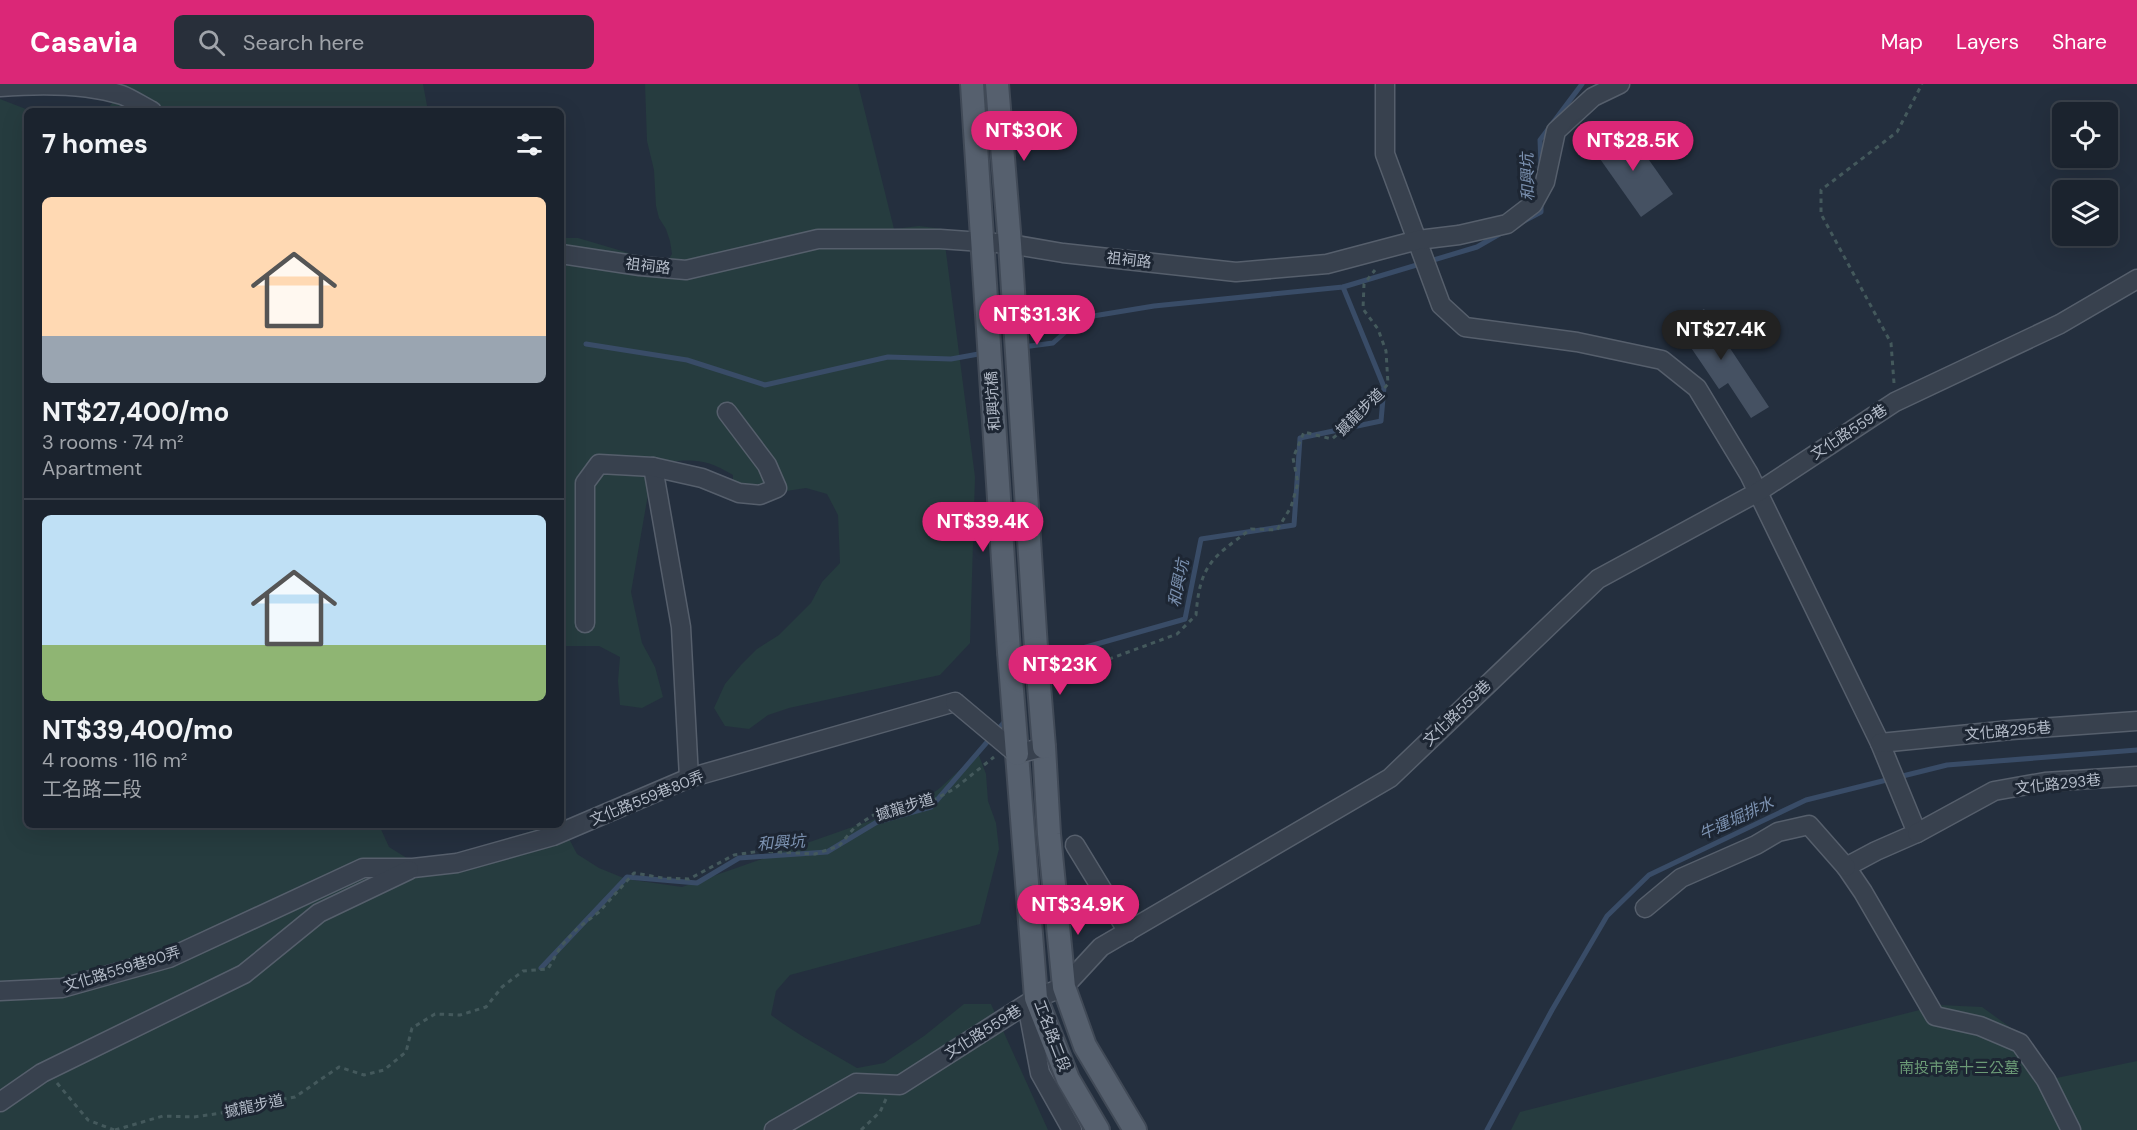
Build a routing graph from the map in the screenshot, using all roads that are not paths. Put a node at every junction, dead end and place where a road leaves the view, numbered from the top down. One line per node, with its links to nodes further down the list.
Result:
1 (972, 84): 9 (main road)
2 (997, 84): 10 (main road)
3 (1385, 84): 8 (lane)
4 (1620, 84): 8 (lane, 祖祠路)
5 (0, 87): 6 (lane)
6 (125, 90): 7 (lane)
7 (148, 108)
8 (1418, 240): 10 (lane, 祖祠路); 15 (lane)
9 (983, 241): 10 (lane, 祖祠路); 11 (lane, 祖祠路); 18 (main road, 和興坑橋)
10 (1010, 244): 17 (main road, 和興坑橋)
11 (564, 254)
12 (2137, 279): 15 (lane, 文化路559巷)
13 (727, 412): 14 (lane)
14 (653, 467): 16 (lane); 24 (lane)
15 (1758, 492): 20 (lane); 30 (lane, 文化路559巷)
16 (585, 623)
17 (1036, 648): 21 (main road, 工名路二段, bridge)
18 (1009, 652): 22 (main road, 工名路二段, bridge)
19 (2137, 721): 20 (lane, 文化路295巷)
20 (1880, 743): 25 (lane)
21 (1044, 747): 22 (lane, bridge); 31 (main road, 工名路二段)
22 (1008, 754): 24 (lane, 文化路559巷80弄, bridge); 33 (main road, 工名路二段)
23 (2137, 776): 25 (lane, 文化路293巷)
24 (689, 778): 28 (lane, 文化路559巷80弄)
25 (1917, 833): 27 (lane, 文化路293巷)
26 (1075, 845): 30 (lane)
27 (1846, 867): 29 (lane); 39 (lane)
28 (413, 868): 32 (lane, 文化路559巷80弄); 34 (lane)
29 (1645, 908)
30 (1128, 932): 31 (lane, 文化路559巷)
31 (1064, 987): 33 (lane, 文化路559巷); 35 (main road, 工名路二段)
32 (0, 991)
33 (1036, 998): 36 (lane, 文化路559巷); 37 (lane); 38 (main road, 工名路二段)
34 (0, 1102)
35 (1132, 1126)
36 (774, 1130)
37 (1072, 1130)
38 (1098, 1130)
39 (2071, 1130)

